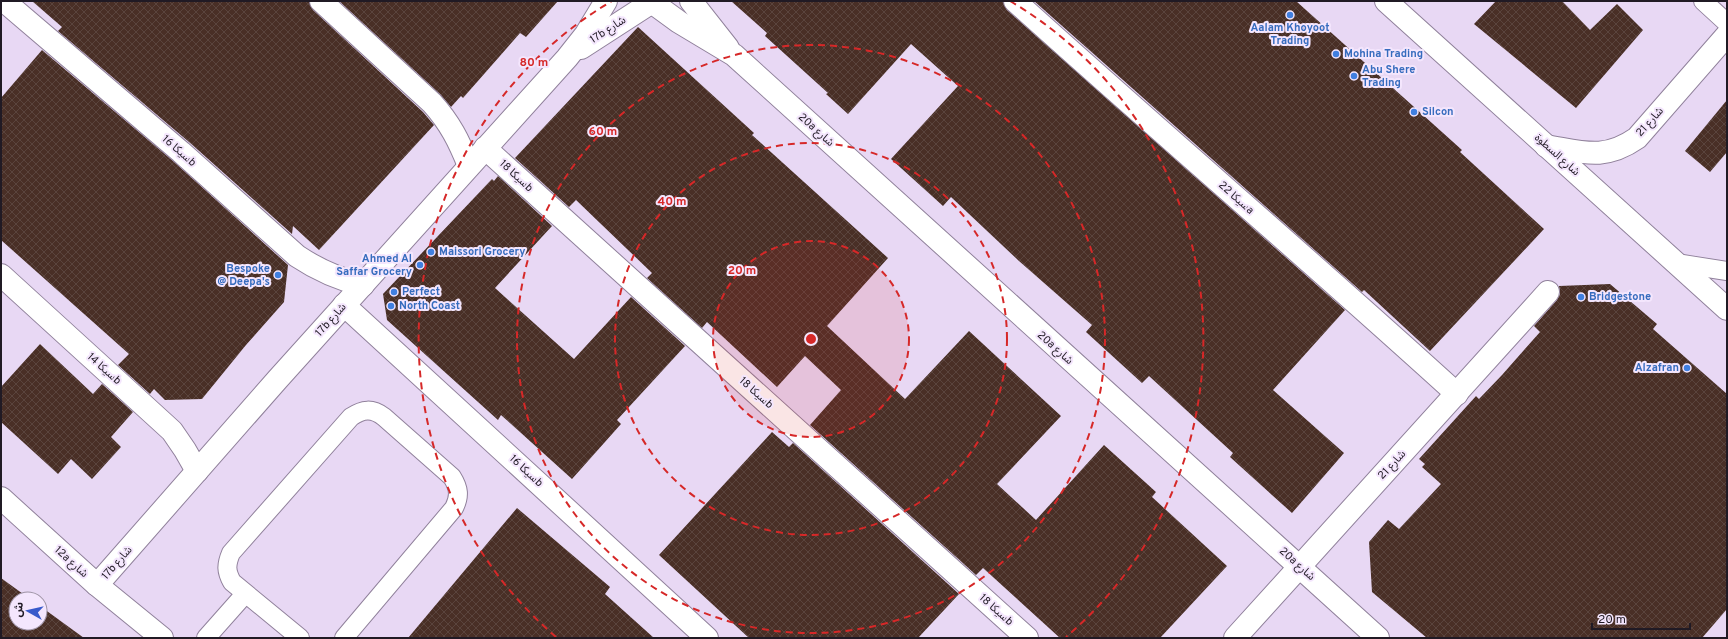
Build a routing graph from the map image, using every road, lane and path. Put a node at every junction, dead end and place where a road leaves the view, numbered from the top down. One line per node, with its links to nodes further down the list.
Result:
1 (4, 1): 19 (street, سيكا 16b)
2 (321, 1): 15 (street)
3 (606, 1): 12 (street, 17b شارع)
4 (691, 1): 11 (street, 20a شارع)
5 (1015, 1): 23 (street, سيكا 22a)
6 (1386, 1): 13 (street, شارع السطوة)
7 (1703, 1): 9 (lane)
8 (648, 2): 11 (street, 20a شارع); 12 (street, 17b شارع)
9 (1727, 23)
10 (1727, 35): 13 (street, شارع 21)
11 (734, 56): 26 (street, 20a شارع)
12 (567, 58): 14 (street, 17b شارع)
13 (1546, 146): 16 (street, شارع السطوة)
14 (485, 148): 15 (street, 17b شارع); 34 (street, سيكا 18b)
15 (469, 166): 19 (street, 17b شارع)
16 (1676, 263): 17 (lane); 22 (street, شارع السطوة)
17 (1726, 270)
18 (1, 275): 24 (street, سيكا 14b)
19 (362, 285): 21 (street, 17b شارع)
20 (1548, 292): 23 (street, شارع 21)
21 (344, 305): 24 (street, 17b شارع); 33 (street, سيكا 16b)
22 (1727, 308)
23 (1457, 394): 26 (street, شارع 21)
24 (197, 471): 27 (street, 17b شارع)
25 (1, 498): 27 (street, 12a شارع)
26 (1299, 566): 35 (street, شارع 21); 36 (street, 20a شارع)
27 (97, 585): 29 (street, 12a شارع)
28 (245, 594): 30 (lane); 31 (lane); 32 (lane)
29 (162, 638)
30 (206, 638)
31 (300, 638)
32 (344, 638)
33 (707, 638)
34 (1027, 638)
35 (1235, 638)
36 (1378, 638)

